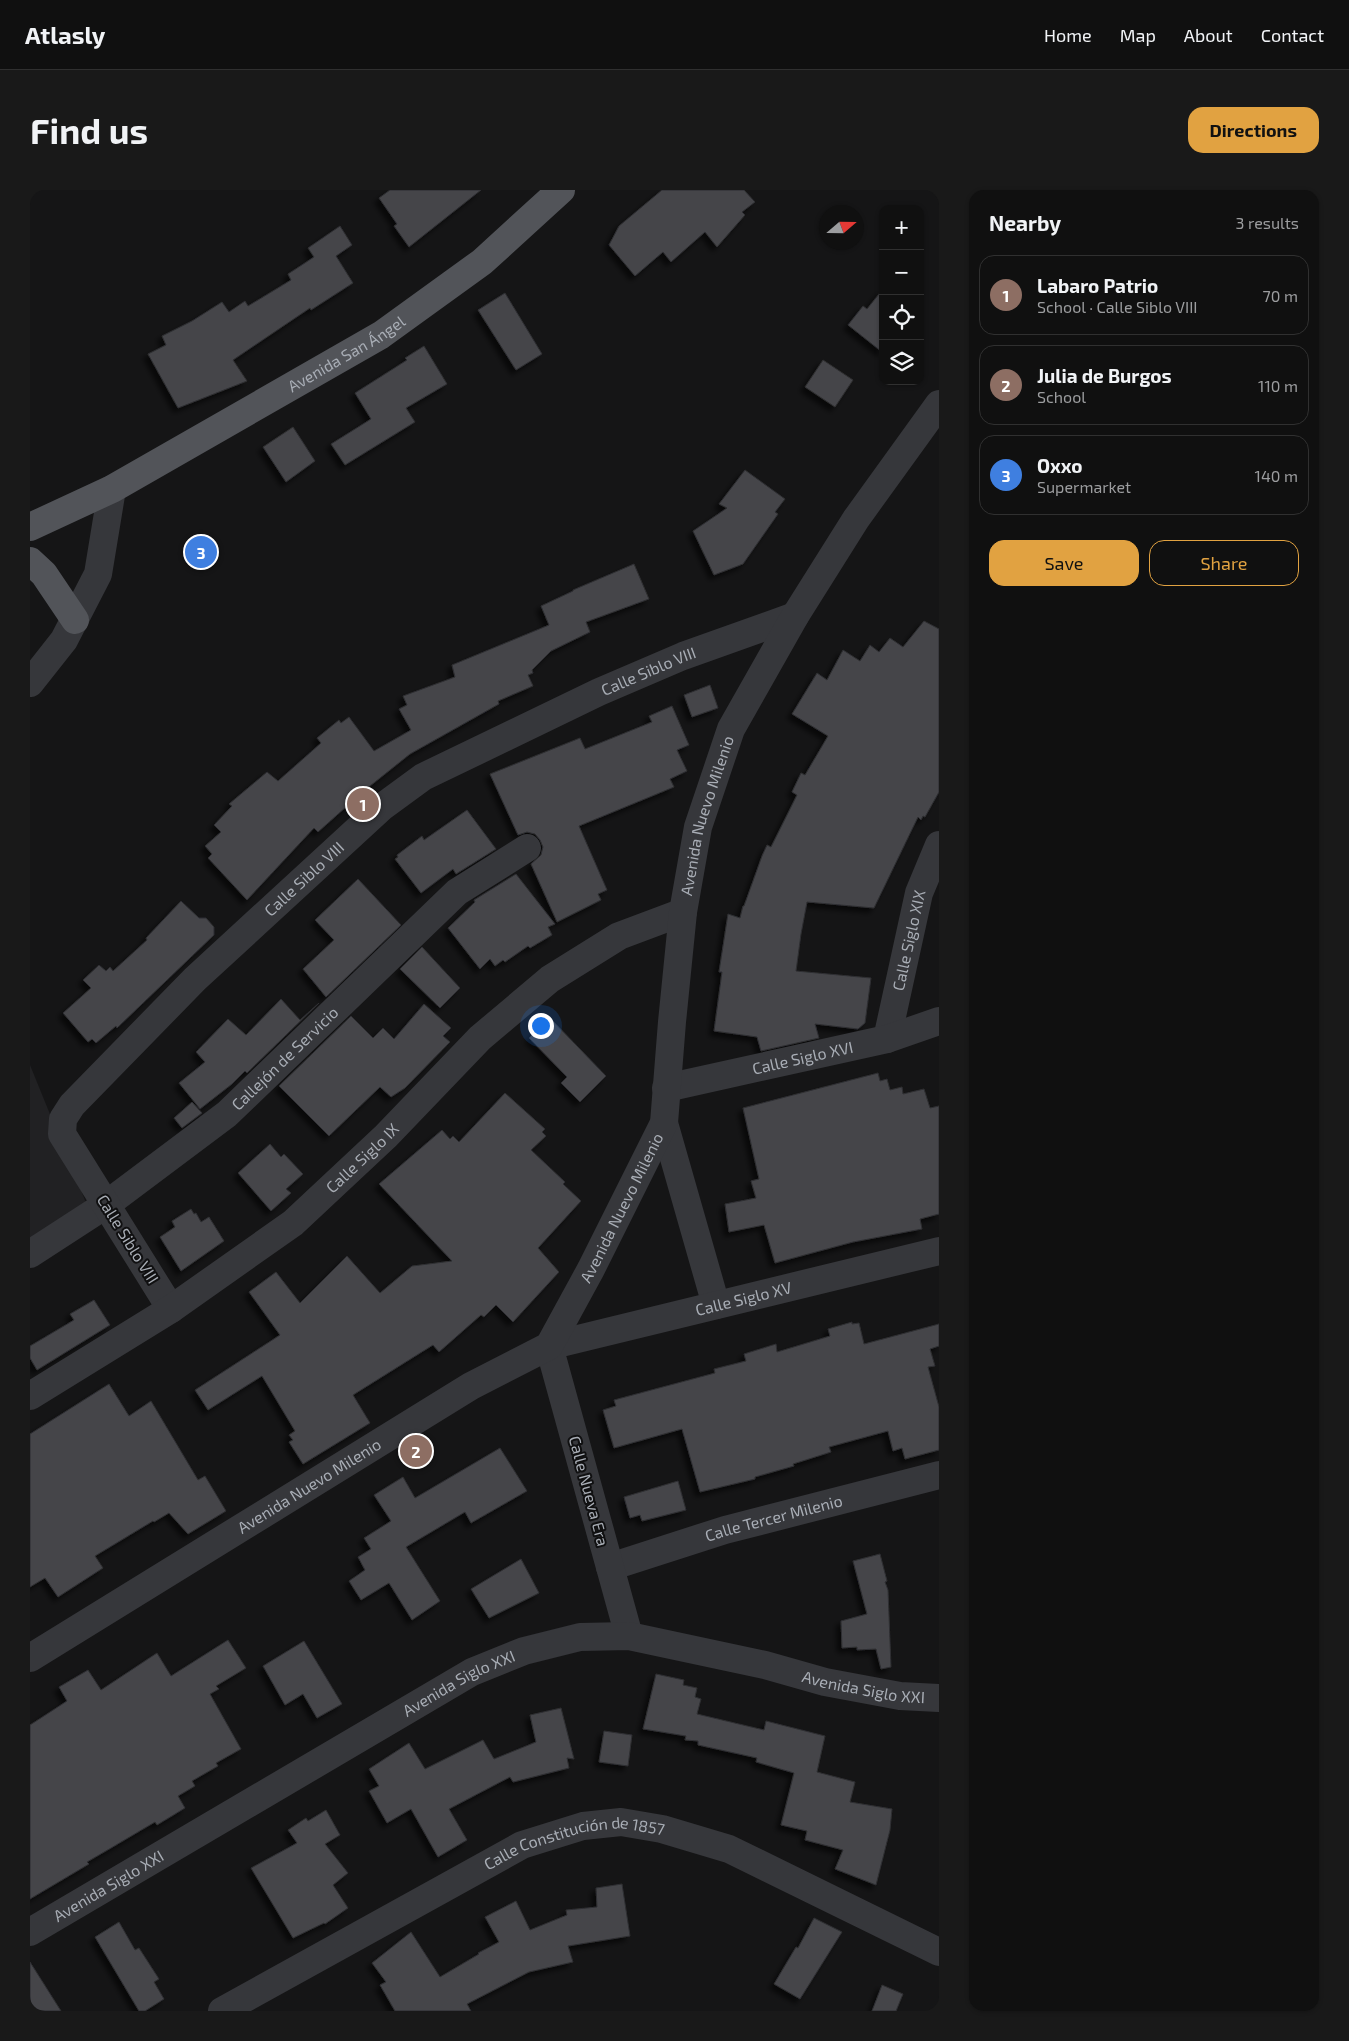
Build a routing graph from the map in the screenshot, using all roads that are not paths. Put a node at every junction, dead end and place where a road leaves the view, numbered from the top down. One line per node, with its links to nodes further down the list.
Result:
1 (561, 190): 3 (main road, Avenida San Ángel)
2 (939, 404): 6 (street, Avenida Nuevo Milenio)
3 (112, 489): 4 (main road, Avenida San Ángel); 7 (street)
4 (30, 527)
5 (30, 560): 7 (main road)
6 (794, 616): 11 (street, Avenida Nuevo Milenio); 16 (street, Calle Siblo VIII)
7 (75, 620): 8 (street)
8 (30, 683)
9 (939, 845): 13 (street, Calle Siglo XIX)
10 (527, 848): 16 (street, Callejón de Servicio)
11 (683, 912): 14 (street, Avenida Nuevo Milenio); 20 (street, Calle Siglo IX)
12 (939, 1021): 13 (street, Calle Siglo XVI)
13 (887, 1039): 14 (street, Calle Siglo XVI)
14 (666, 1088): 15 (street, Avenida Nuevo Milenio)
15 (664, 1122): 19 (street); 21 (street, Avenida Nuevo Milenio)
16 (107, 1204): 18 (street, Callejón de Servicio); 20 (street, Calle Siblo VIII)
17 (939, 1251): 19 (street, Calle Siglo XV)
18 (30, 1254)
19 (716, 1305): 21 (street, Calle Siglo XV)
20 (171, 1309): 22 (street, Calle Siglo IX)
21 (549, 1346): 24 (street, Calle Nueva Era); 26 (street, Avenida Nuevo Milenio)
22 (30, 1396)
23 (939, 1475): 24 (street, Calle Tercer Milenio)
24 (610, 1567): 25 (street, Calle Nueva Era)
25 (629, 1636): 27 (street, Avenida Siglo XXI); 28 (street, Avenida Siglo XXI)
26 (30, 1658)
27 (939, 1698)
28 (30, 1932)
29 (939, 1952): 30 (street, Calle Constitución de 1857)
30 (222, 2011)

